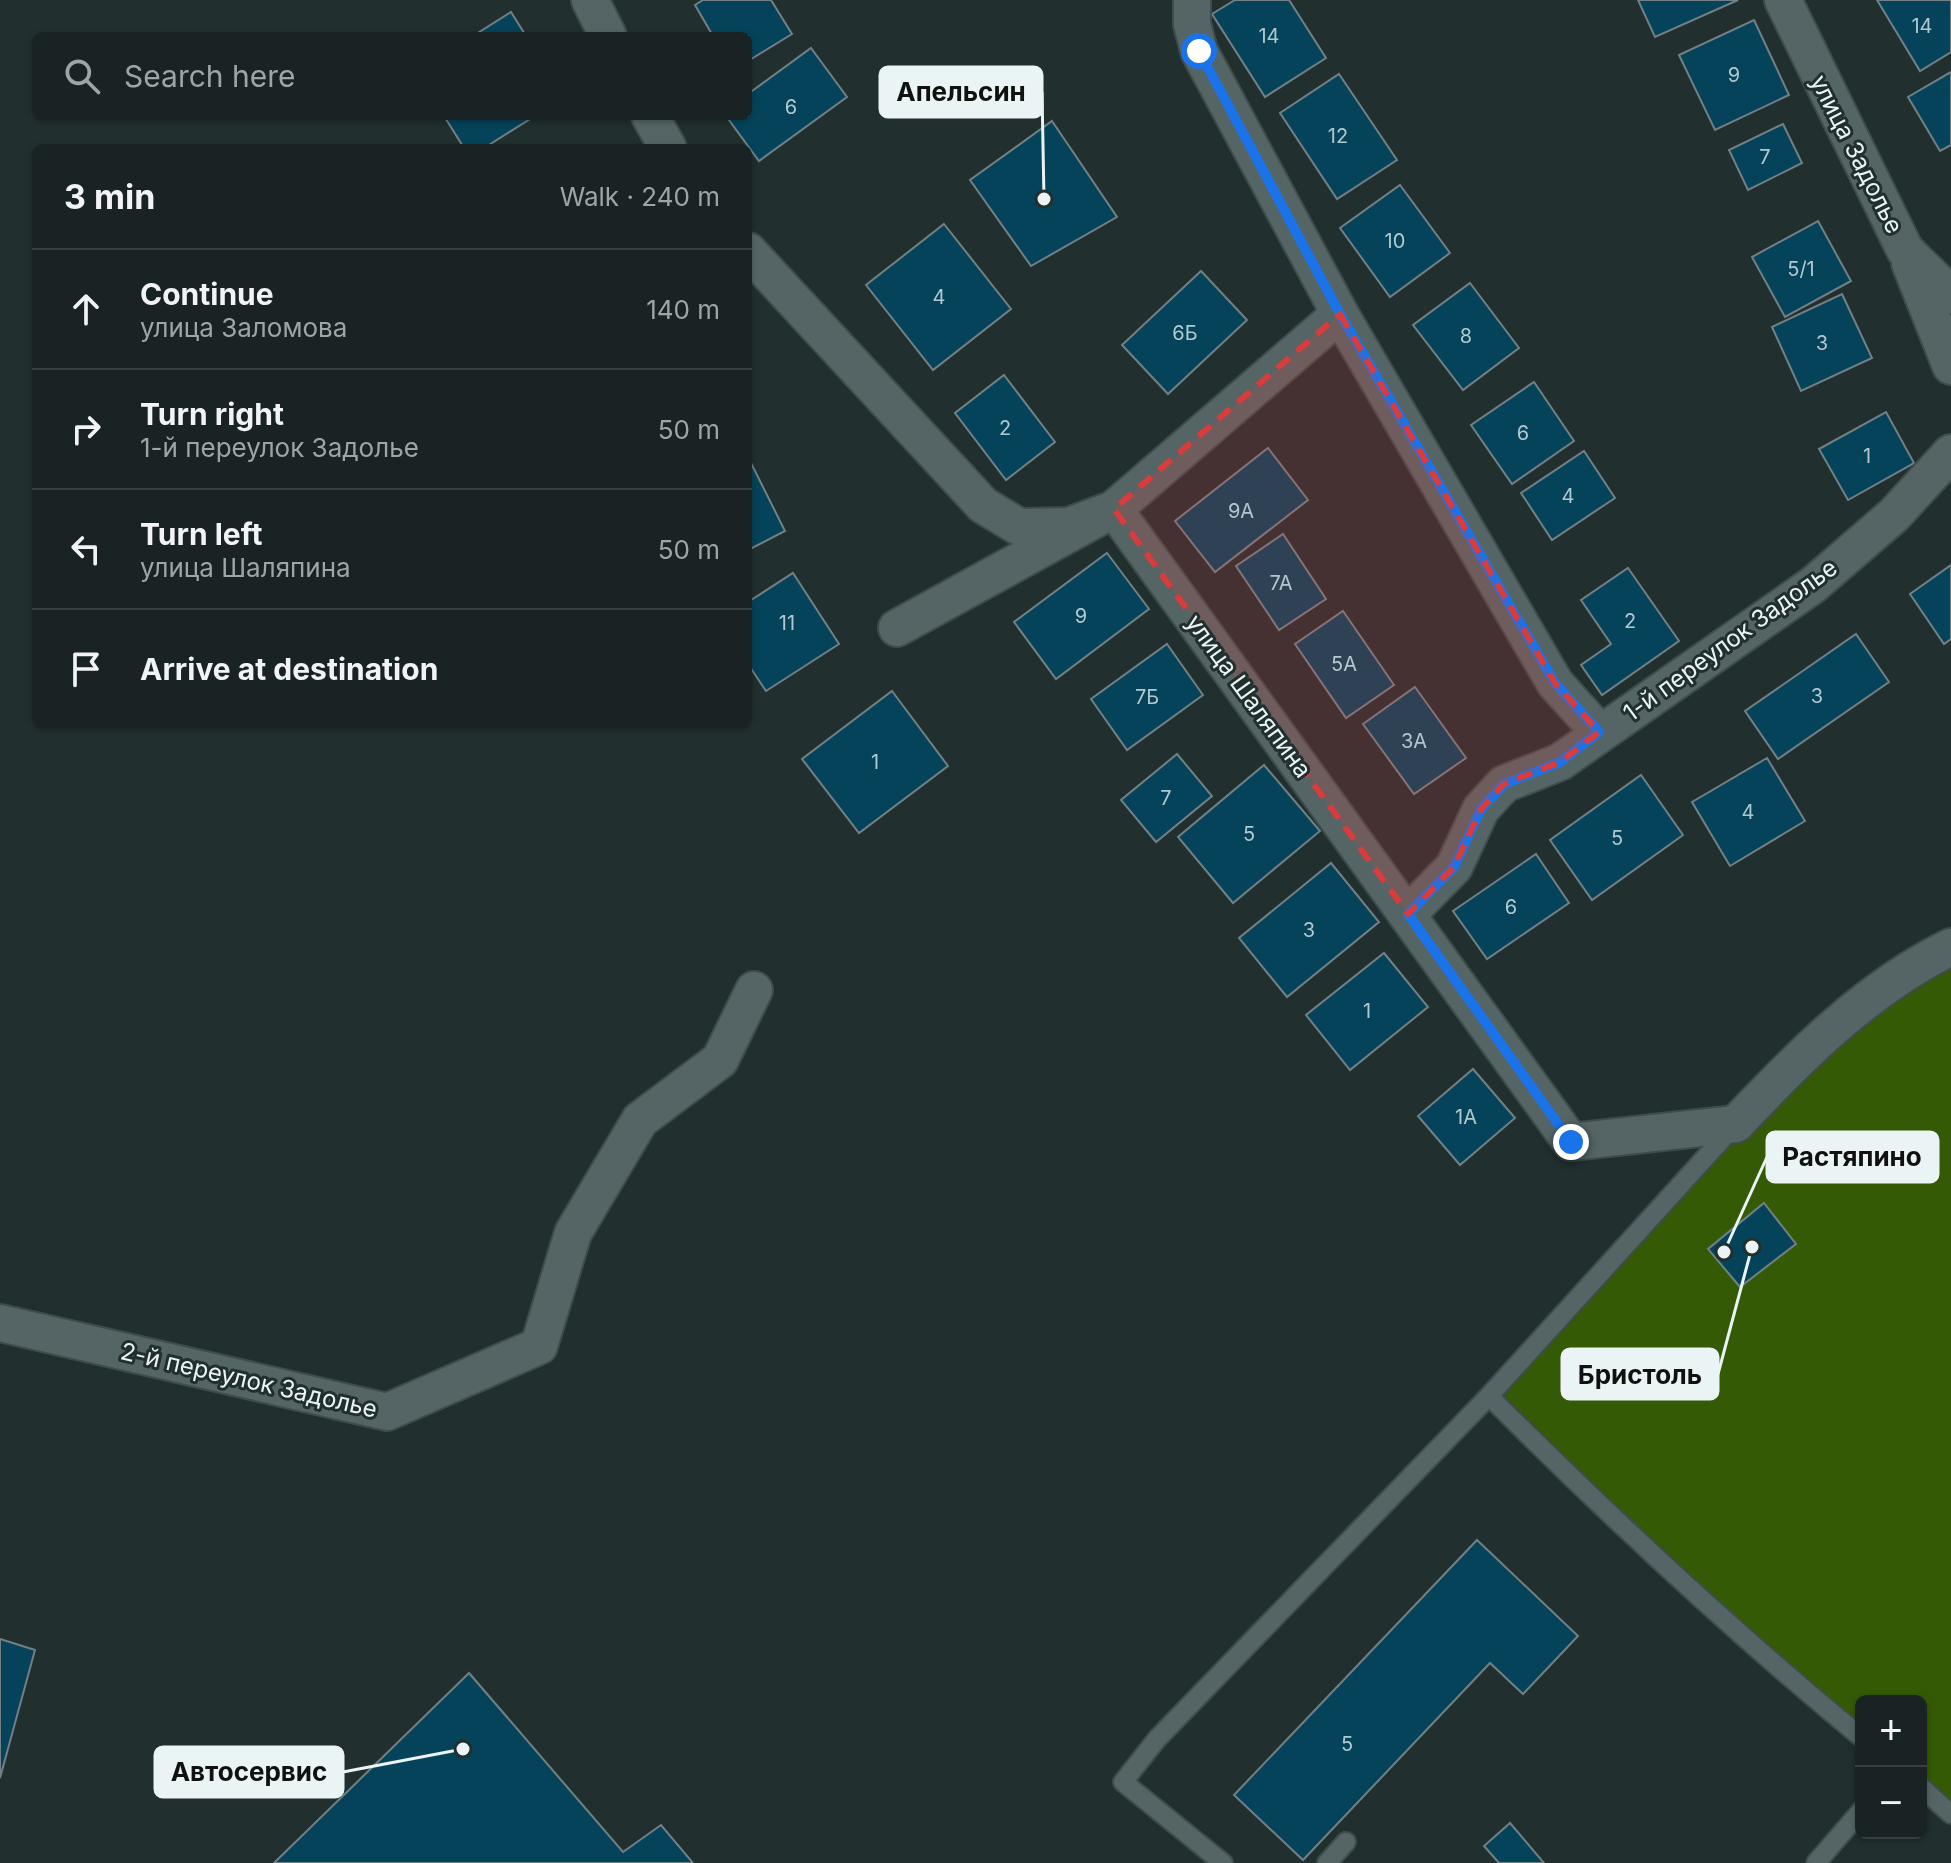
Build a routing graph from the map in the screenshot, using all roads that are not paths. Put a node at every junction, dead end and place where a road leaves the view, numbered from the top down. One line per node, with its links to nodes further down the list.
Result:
1 (590, 0): 4 (street)
2 (1192, 0): 10 (street)
3 (1783, 0): 7 (street, улица Задолье)
4 (606, 32)
5 (652, 120): 6 (street)
6 (666, 144)
7 (1905, 250): 9 (street, улица Задолье); 11 (street)
8 (752, 255): 13 (street)
9 (1951, 295)
10 (1340, 314): 13 (street); 15 (street)
11 (1951, 366)
12 (1951, 453): 15 (street, 1-й переулок Задолье)
13 (1114, 509): 14 (street); 16 (street, улица Шаляпина)
14 (897, 628)
15 (1599, 732): 16 (street, 1-й переулок Задолье)
16 (1408, 914): 19 (street, улица Шаляпина)
17 (1951, 947): 19 (street)
18 (754, 990): 20 (street, 2-й переулок Задолье)
19 (1736, 1124): 21 (lane)
20 (0, 1323)
21 (1489, 1396): 22 (lane); 27 (lane)
22 (1855, 1732)
23 (1927, 1792): 24 (lane)
24 (1951, 1814)
25 (1855, 1818): 29 (lane)
26 (1346, 1842): 28 (lane)
27 (1223, 1863)
28 (1327, 1863)
29 (1816, 1863)

